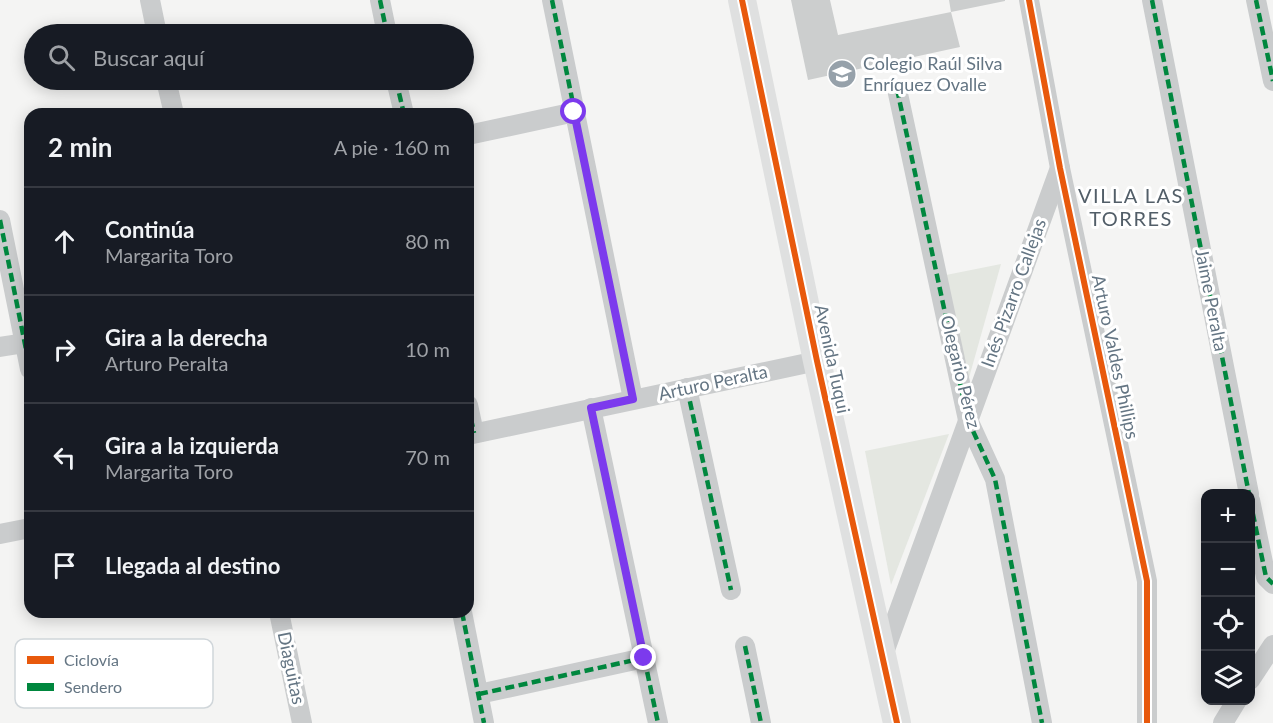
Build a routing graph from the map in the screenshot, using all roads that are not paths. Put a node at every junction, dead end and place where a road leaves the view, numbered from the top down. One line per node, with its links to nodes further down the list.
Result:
1 (150, 0): 8 (street)
2 (380, 0): 9 (street)
3 (552, 0): 16 (street)
4 (742, 0): 23 (street, Avenida Tuqui)
5 (1029, 0): 18 (street, Arturo Valdes Phillips)
6 (1152, 0): 29 (street, Jaime Peralta)
7 (1256, 0): 10 (street)
8 (155, 24)
9 (385, 24)
10 (1273, 81)
11 (897, 89): 27 (street, Olegario Pérez)
12 (168, 90): 14 (street)
13 (398, 90): 15 (street)
14 (173, 108)
15 (403, 108)
16 (574, 112): 17 (street); 25 (street)
17 (474, 134)
18 (1060, 168): 27 (street, Inés Pizarro Callejas); 50 (street, Arturo Valdes Phillips)
19 (0, 220): 20 (street)
20 (24, 338)
21 (24, 343): 22 (street)
22 (0, 347)
23 (817, 361): 24 (street, Arturo Peralta); 39 (street, Avenida Tuqui)
24 (687, 388): 25 (street, Arturo Peralta); 34 (street)
25 (633, 399): 26 (street, Arturo Peralta)
26 (591, 408): 28 (street, Arturo Peralta); 40 (street)
27 (968, 420): 39 (street, Inés Pizarro Callejas); 49 (street, Olegario Pérez)
28 (474, 433)
29 (1248, 489)
30 (1255, 521): 33 (street)
31 (24, 529): 32 (street)
32 (0, 534)
33 (1273, 584)
34 (731, 590)
35 (280, 618): 44 (street, Diaguitas)
36 (463, 618): 42 (street)
37 (1273, 645): 41 (street)
38 (745, 646): 47 (street)
39 (883, 655): 48 (street, Avenida Tuqui)
40 (644, 658): 42 (street); 46 (street)
41 (1255, 674)
42 (478, 694): 45 (street)
43 (1234, 705): 51 (street)
44 (302, 723)
45 (484, 723)
46 (658, 723)
47 (761, 723)
48 (897, 723)
49 (1042, 723)
50 (1147, 723)
51 (1223, 723)

